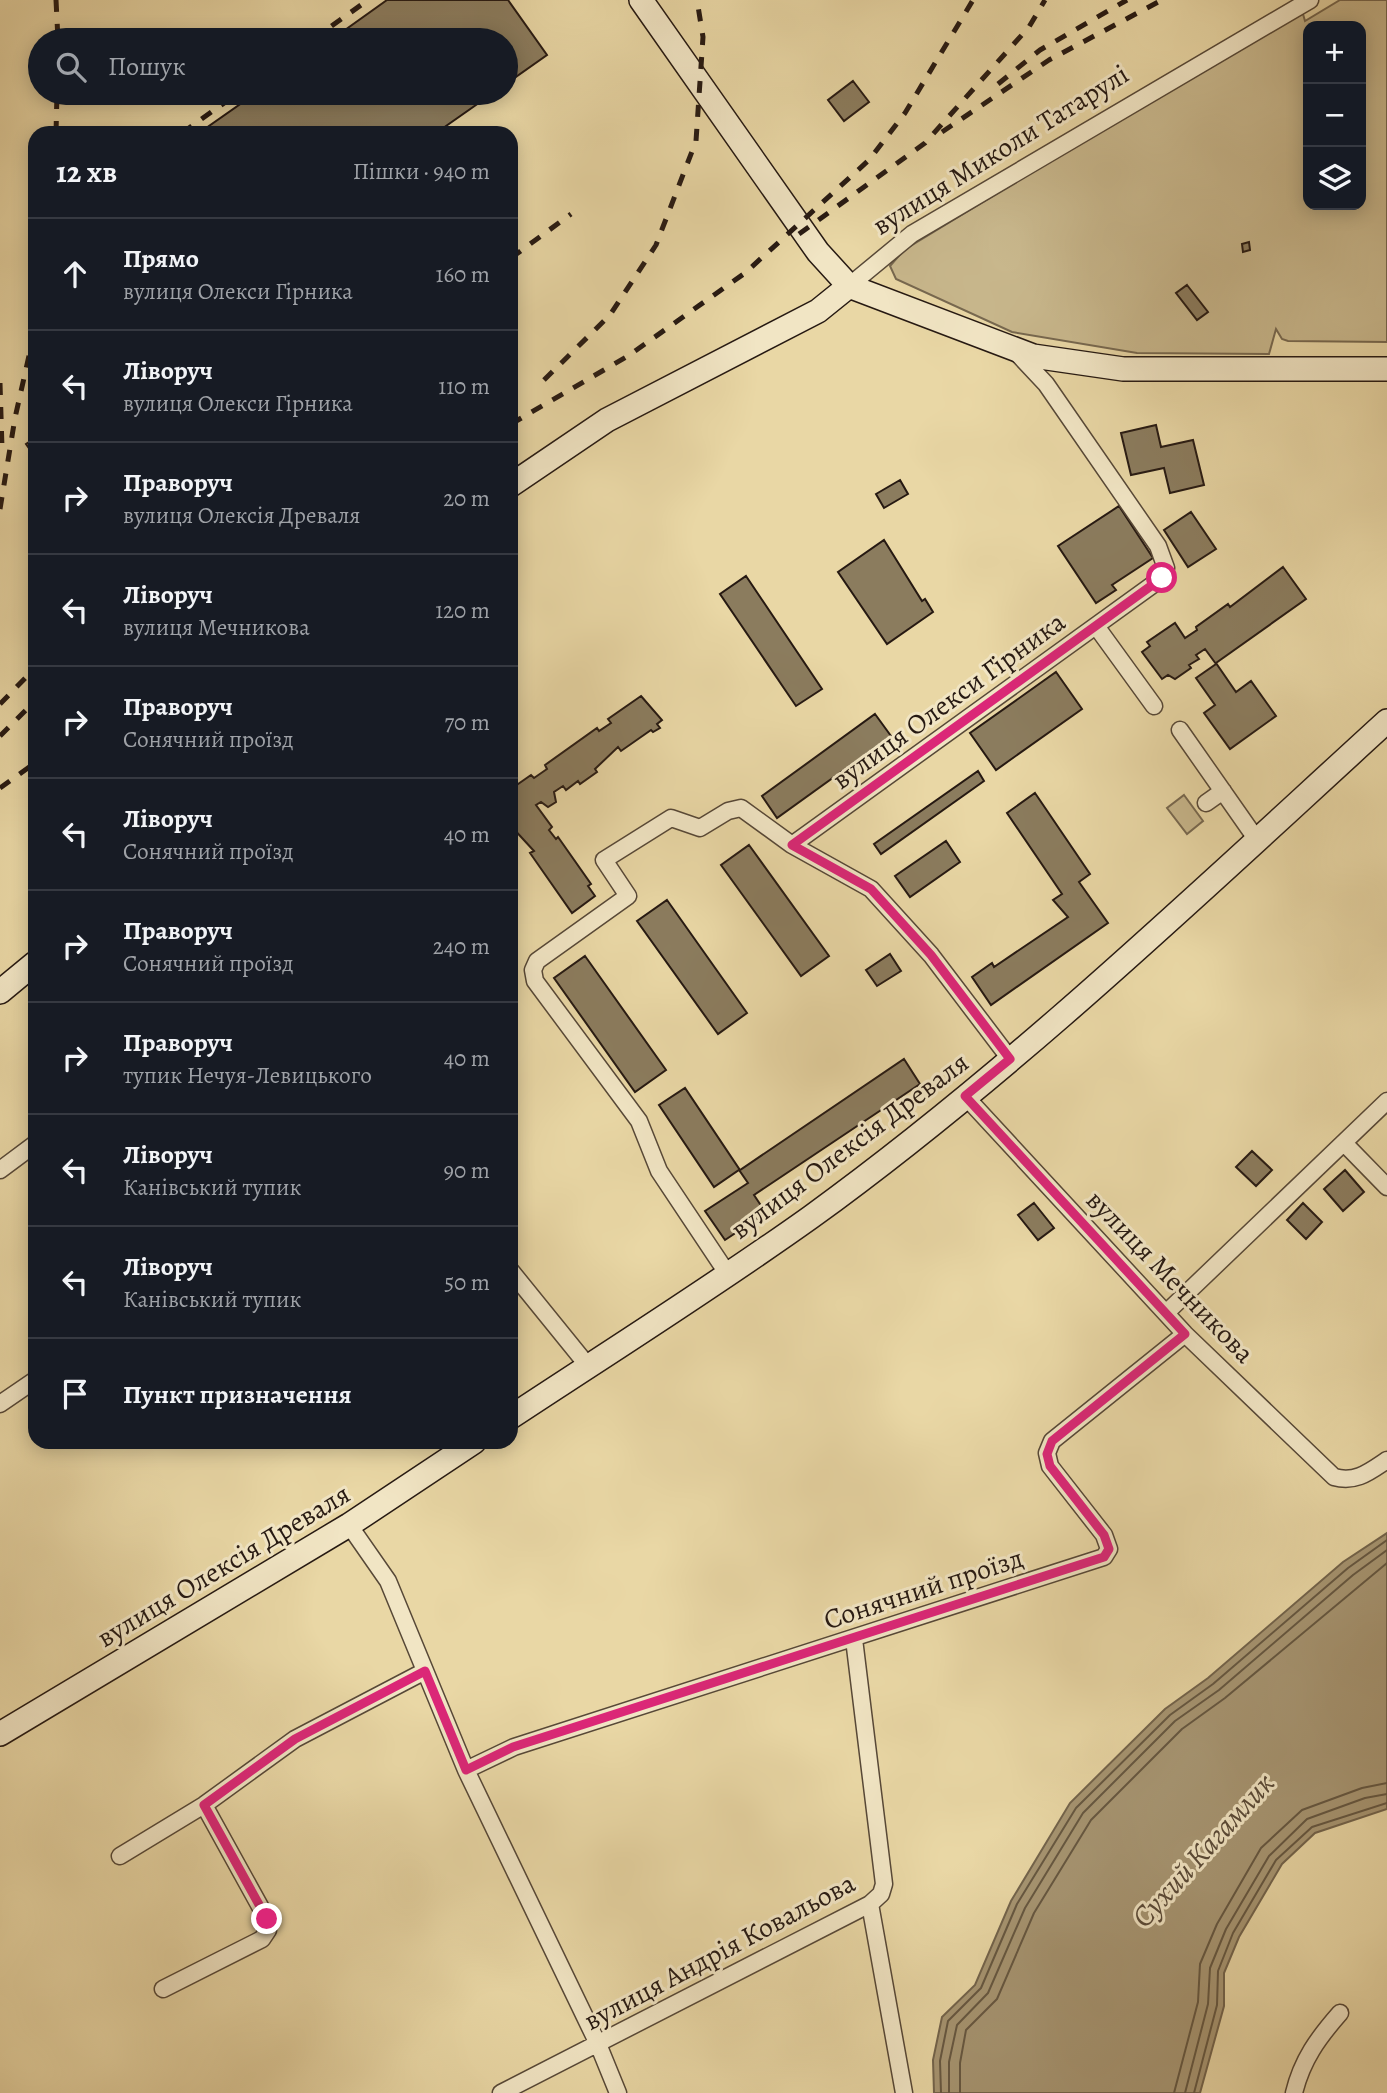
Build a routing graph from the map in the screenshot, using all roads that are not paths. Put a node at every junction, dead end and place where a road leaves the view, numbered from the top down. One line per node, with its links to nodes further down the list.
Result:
1 (641, 0): 3 (street)
2 (1310, 0): 3 (street, вулиця Миколи Татарулі)
3 (849, 286): 4 (street); 6 (street, вулиця Миколи Татарулі)
4 (1014, 351): 5 (street); 7 (street, вулиця Олекси Гірника)
5 (1387, 369)
6 (518, 480)
7 (1096, 626): 8 (street); 14 (street, вулиця Олекси Гірника)
8 (1154, 706)
9 (1387, 721): 13 (street, вулиця Олексія Древаля)
10 (1180, 730): 11 (street)
11 (1223, 791): 12 (street); 13 (street)
12 (1206, 803)
13 (1257, 840): 17 (street, вулиця Олексія Древаля)
14 (792, 845): 17 (street); 24 (street)
15 (28, 969): 16 (street)
16 (0, 992)
17 (1010, 1059): 18 (street, вулиця Олексія Древаля)
18 (965, 1096): 24 (street, вулиця Олексія Древаля); 26 (street, вулиця Мечникова)
19 (1387, 1101): 20 (street)
20 (1345, 1144): 23 (street); 26 (street)
21 (28, 1149): 22 (street)
22 (0, 1170)
23 (1387, 1187)
24 (727, 1273): 28 (street, вулиця Олексія Древаля)
25 (518, 1280): 28 (street)
26 (1166, 1313): 27 (street, вулиця Мечникова)
27 (1185, 1334): 33 (street, вулиця Мечникова); 35 (street, Сонячний проїзд)
28 (588, 1366): 31 (street, вулиця Олексія Древаля)
29 (28, 1385): 30 (street)
30 (0, 1404)
31 (518, 1413)
32 (463, 1449): 34 (street, вулиця Олексія Древаля)
33 (1387, 1460)
34 (349, 1525): 36 (street); 37 (street, вулиця Олексія Древаля)
35 (853, 1639): 38 (street, Сонячний проїзд); 41 (street, вулиця Андрія Ковальова)
36 (425, 1671): 38 (street); 39 (street)
37 (0, 1734)
38 (466, 1770): 44 (street)
39 (204, 1805): 40 (street); 42 (street)
40 (120, 1856)
41 (870, 1904): 44 (street, вулиця Андрія Ковальова); 47 (street)
42 (163, 1989)
43 (1340, 2013): 48 (street)
44 (598, 2044): 45 (street, вулиця Андрія Ковальова); 46 (street)
45 (501, 2093)
46 (618, 2093)
47 (904, 2093)
48 (1294, 2093)

